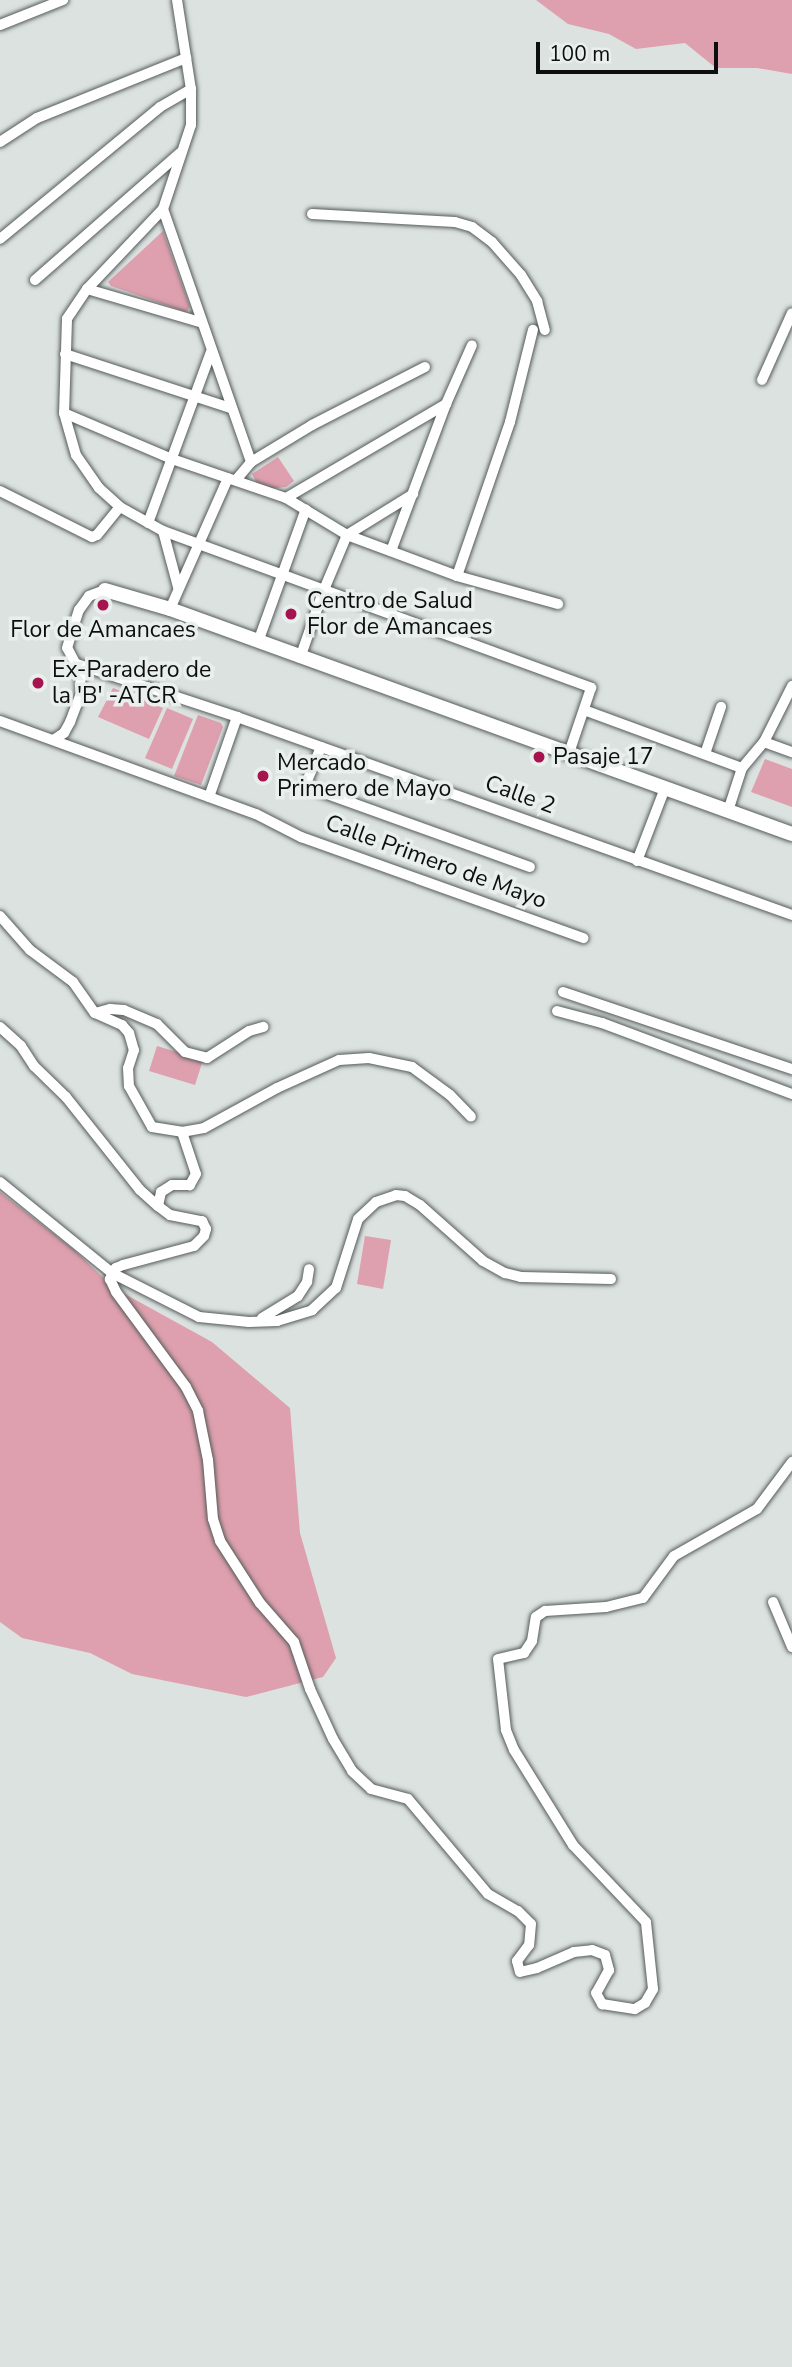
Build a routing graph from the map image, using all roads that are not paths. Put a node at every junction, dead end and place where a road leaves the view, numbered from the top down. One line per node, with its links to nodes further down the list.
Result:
1 (63, 0): 3 (street)
2 (177, 0): 4 (street)
3 (0, 26)
4 (186, 58): 5 (street); 6 (street)
5 (191, 89): 7 (street); 10 (street)
6 (0, 142)
7 (180, 153): 8 (street); 11 (street)
8 (163, 209): 12 (street); 14 (street)
9 (312, 214): 38 (street)
10 (0, 239)
11 (35, 281)
12 (87, 289): 14 (street); 17 (street)
13 (792, 313): 19 (street)
14 (201, 322): 16 (street)
15 (472, 345): 21 (street)
16 (211, 352): 20 (street); 22 (street)
17 (65, 354): 20 (street); 23 (street)
18 (425, 367): 25 (street)
19 (762, 380)
20 (194, 397): 22 (street); 24 (street)
21 (446, 404): 28 (street); 29 (street)
22 (230, 408): 25 (street)
23 (64, 413): 24 (street); 30 (street)
24 (172, 459): 26 (street); 32 (street)
25 (251, 462): 26 (street)
26 (232, 479): 29 (street); 35 (street)
27 (0, 491): 30 (street)
28 (412, 495): 34 (street); 36 (street)
29 (286, 498): 31 (street)
30 (120, 507): 32 (street)
31 (306, 509): 34 (street); 37 (street)
32 (148, 523): 33 (street)
33 (163, 531): 35 (street); 39 (street)
34 (347, 535): 36 (street); 41 (street)
35 (197, 543): 37 (street); 39 (street)
36 (391, 551): 38 (street)
37 (282, 576): 41 (street); 44 (street)
38 (457, 576): 42 (street)
39 (178, 587): 43 (street)
40 (105, 590): 43 (street); 46 (street)
41 (323, 592): 45 (street); 49 (street)
42 (558, 604)
43 (170, 609): 44 (street)
44 (258, 642): 45 (street)
45 (300, 658): 56 (street)
46 (74, 663): 50 (street, Calle 2); 52 (street)
47 (792, 686): 53 (street)
48 (721, 706): 57 (street)
49 (584, 710): 56 (street); 57 (street)
50 (237, 717): 54 (street, Calle 2); 60 (street)
51 (0, 721): 52 (street, Calle Primero de Mayo)
52 (55, 739): 60 (street, Calle Primero de Mayo)
53 (764, 742): 55 (street); 58 (street)
54 (321, 747): 63 (street, Calle 2); 64 (street)
55 (792, 752)
56 (569, 753): 59 (street)
57 (705, 754): 58 (street)
58 (742, 768): 61 (street)
59 (665, 788): 61 (street); 63 (street)
60 (209, 797): 67 (street, Calle Primero de Mayo)
61 (728, 811): 62 (street)
62 (792, 834)
63 (637, 861): 65 (street, Calle 2)
64 (530, 867)
65 (792, 915)
66 (0, 916): 70 (street)
67 (583, 938)
68 (563, 992): 73 (street)
69 (557, 1011): 74 (street)
70 (95, 1013): 72 (street); 76 (street)
71 (0, 1027): 78 (street)
72 (263, 1027)
73 (792, 1069)
74 (792, 1094)
75 (471, 1117): 76 (street)
76 (182, 1132): 78 (street)
77 (0, 1182): 80 (street)
78 (158, 1206): 80 (street)
79 (309, 1269): 82 (street)
80 (112, 1273): 82 (street); 83 (street)
81 (611, 1279): 82 (street)
82 (249, 1322)
83 (792, 1462)
84 (773, 1602): 85 (street)
85 (792, 1647)

